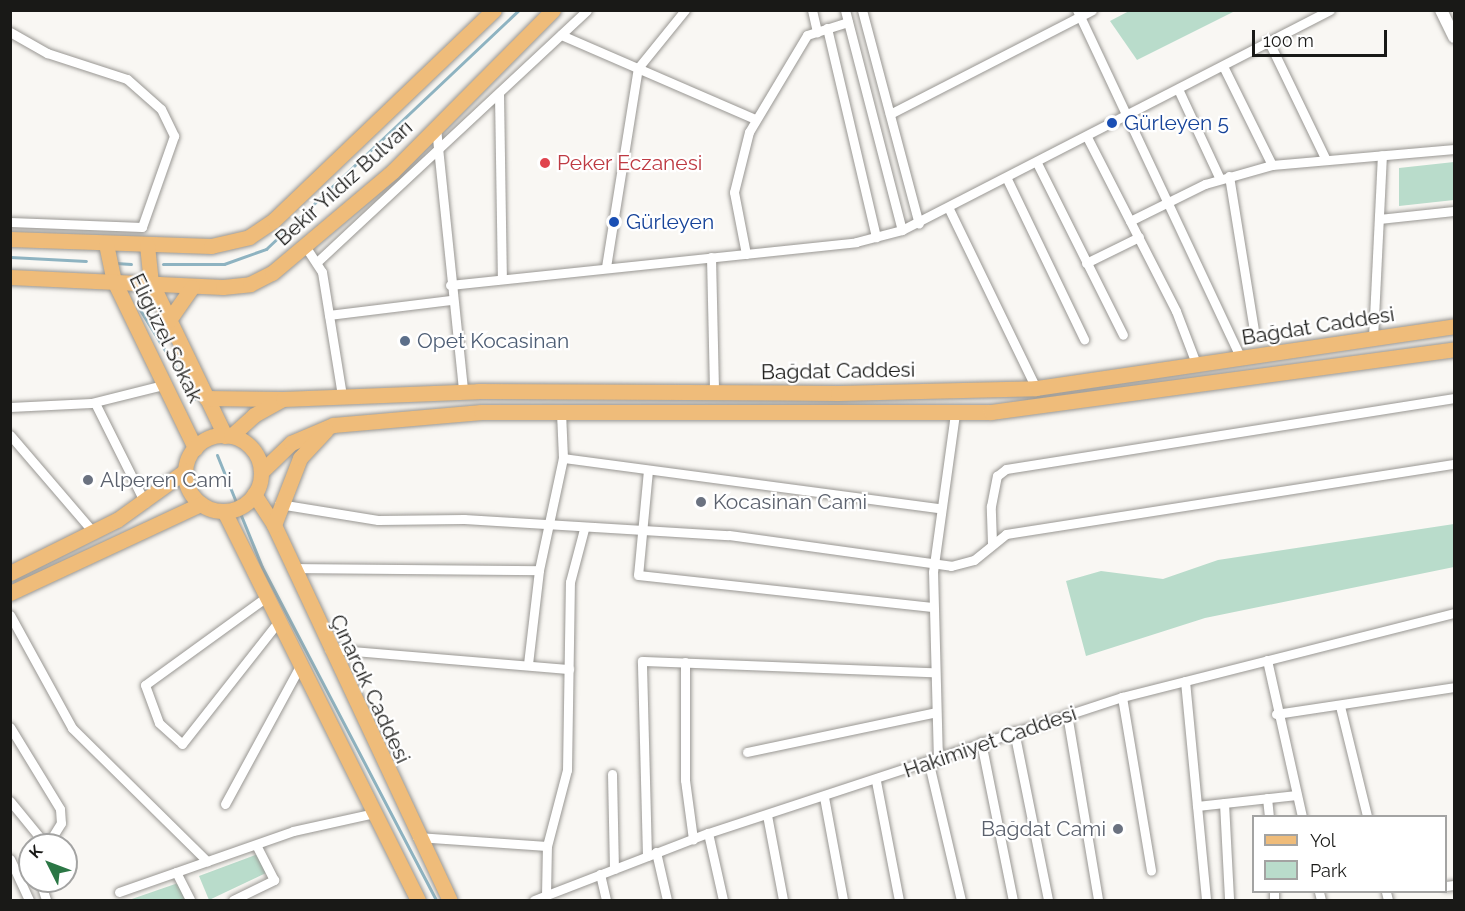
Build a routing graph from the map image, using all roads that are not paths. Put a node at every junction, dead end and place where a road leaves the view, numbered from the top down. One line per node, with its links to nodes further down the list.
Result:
1 (494, 10): 49 (main road, Bekir Yıldız Bulvarı)
2 (553, 10): 26 (main road, Bekir Yıldız Bulvarı)
3 (587, 10): 16 (street)
4 (685, 10): 20 (street)
5 (812, 10): 15 (street)
6 (845, 10): 12 (street)
7 (862, 10): 23 (street)
8 (1092, 10): 11 (street)
9 (1330, 10): 18 (street)
10 (1441, 10): 17 (street)
11 (1079, 13): 23 (street); 24 (street)
12 (848, 22): 13 (street); 44 (street)
13 (827, 28): 15 (street); 45 (street)
14 (10, 32): 43 (street)
15 (817, 32): 25 (street)
16 (561, 35): 20 (street); 22 (street)
17 (1455, 37)
18 (1269, 42): 19 (street); 31 (street)
19 (1223, 66): 21 (street); 33 (street)
20 (638, 68): 25 (street); 55 (street)
21 (1178, 89): 24 (street); 34 (street)
22 (499, 94): 29 (street); 57 (street)
23 (890, 114): 42 (street)
24 (1127, 116): 27 (street); 36 (street)
25 (755, 118): 51 (street)
26 (436, 128): 29 (street); 50 (main road, Bekir Yıldız Bulvarı)
27 (1088, 136): 32 (street); 40 (street)
28 (1455, 149): 30 (street)
29 (437, 151): 53 (street); 60 (street)
30 (1382, 155): 31 (street); 39 (street)
31 (1326, 160): 33 (street)
32 (1037, 164): 35 (street); 54 (street)
33 (1272, 165): 34 (street)
34 (1224, 178): 36 (street); 66 (street)
35 (1007, 179): 37 (street); 69 (street)
36 (1169, 200): 40 (street); 71 (street)
37 (949, 209): 42 (street); 74 (street)
38 (1455, 211): 39 (street)
39 (1379, 219): 68 (street)
40 (1130, 221): 46 (street)
41 (10, 222): 43 (street)
42 (919, 224): 44 (street)
43 (142, 227): 49 (street)
44 (902, 230): 45 (street)
45 (876, 237): 51 (street)
46 (1139, 237): 54 (street); 72 (street)
47 (10, 239): 48 (main road, Bekir Yıldız Bulvarı)
48 (106, 244): 49 (main road, Bekir Yıldız Bulvarı); 58 (main road, Eligüzel Sokak)
49 (147, 245): 59 (main road, Eligüzel Sokak)
50 (307, 249): 53 (street); 61 (main road, Bekir Yıldız Bulvarı)
51 (746, 254): 52 (street)
52 (711, 257): 55 (street); 76 (street)
53 (317, 262): 63 (street)
54 (1086, 263): 67 (street)
55 (606, 267): 57 (street)
56 (10, 277): 58 (main road, Bekir Yıldız Bulvarı)
57 (502, 279): 60 (street)
58 (114, 281): 59 (main road, Bekir Yıldız Bulvarı); 73 (main road, Eligüzel Sokak)
59 (151, 282): 61 (main road, Bekir Yıldız Bulvarı); 64 (main road, Eligüzel Sokak)
60 (450, 285): 62 (street)
61 (192, 287): 64 (main road)
62 (452, 300): 63 (street); 75 (street)
63 (329, 315): 77 (street)
64 (169, 320): 78 (main road, Eligüzel Sokak)
65 (1455, 326): 68 (main road, Bağdat Caddesi)
66 (1254, 331)
67 (1123, 335)
68 (1373, 338): 71 (main road, Bağdat Caddesi)
69 (1084, 339)
70 (1455, 348): 84 (main road, Bağdat Caddesi)
71 (1241, 359): 72 (main road, Bağdat Caddesi)
72 (1197, 366): 74 (main road, Bağdat Caddesi)
73 (167, 384): 81 (street); 88 (main road, Eligüzel Sokak)
74 (1036, 388): 76 (main road, Bağdat Caddesi)
75 (463, 391): 76 (main road, Bağdat Caddesi); 77 (main road, Bağdat Caddesi)
76 (714, 392)
77 (342, 396): 80 (main road, Bağdat Caddesi)
78 (207, 398): 80 (main road, Bağdat Caddesi); 87 (main road, Eligüzel Sokak)
79 (1455, 398): 105 (street)
80 (283, 399): 87 (main road)
81 (95, 402): 82 (street); 95 (street)
82 (10, 407)
83 (561, 412): 84 (main road, Bağdat Caddesi); 85 (main road, Bağdat Caddesi); 89 (street)
84 (955, 413): 98 (street)
85 (333, 425): 93 (main road, Bağdat Caddesi); 97 (main road)
86 (10, 435): 104 (street)
87 (228, 436): 88 (main road); 93 (main road)
88 (195, 448): 92 (main road)
89 (563, 458): 91 (street); 101 (street)
90 (1455, 464): 105 (street)
91 (648, 470): 98 (street); 102 (street)
92 (185, 471): 95 (main road); 96 (main road)
93 (261, 472): 94 (main road)
94 (254, 494): 99 (main road); 100 (main road, Çınarcık Caddesi)
95 (145, 503): 104 (main road)
96 (201, 504): 99 (main road); 110 (main road)
97 (279, 504): 100 (main road); 101 (street)
98 (939, 508): 106 (street)
99 (224, 511): 111 (main road)
100 (274, 525): 107 (main road, Çınarcık Caddesi)
101 (550, 528): 103 (street); 108 (street)
102 (641, 528): 103 (street); 106 (street); 112 (street)
103 (585, 530): 121 (street)
104 (93, 532): 109 (main road)
105 (992, 543): 106 (street)
106 (936, 562): 112 (street)
107 (290, 568): 108 (street); 116 (main road, Çınarcık Caddesi)
108 (539, 570): 119 (street)
109 (10, 573)
110 (10, 593)
111 (265, 598): 115 (main road); 115 (street)
112 (932, 607): 122 (street)
113 (1455, 613): 117 (street, Hakimiyet Caddesi)
114 (10, 615): 158 (street)
115 (278, 622): 120 (main road)
116 (328, 649): 119 (street); 152 (main road, Çınarcık Caddesi)
117 (1267, 660): 123 (street, Hakimiyet Caddesi); 129 (street)
118 (685, 662): 122 (street); 153 (street); 156 (street)
119 (528, 664): 121 (street)
120 (300, 666): 142 (street); 144 (main road)
121 (569, 669): 155 (street)
122 (933, 672): 127 (street)
123 (1185, 681): 125 (street, Hakimiyet Caddesi); 143 (street)
124 (1455, 687): 126 (street)
125 (1122, 697): 128 (street, Hakimiyet Caddesi); 160 (street)
126 (1340, 706): 129 (street); 148 (street)
127 (936, 712): 133 (street); 134 (street)
128 (1067, 714): 131 (street, Hakimiyet Caddesi); 181 (street)
129 (1276, 714): 137 (street)
130 (10, 728): 150 (street)
131 (1014, 731): 132 (street, Hakimiyet Caddesi); 180 (street)
132 (981, 742): 134 (street, Hakimiyet Caddesi); 179 (street)
133 (747, 753)
134 (933, 763): 136 (street, Hakimiyet Caddesi); 178 (street)
135 (612, 774): 159 (street)
136 (876, 781): 138 (street, Hakimiyet Caddesi); 177 (street)
137 (1296, 795): 139 (street); 147 (street)
138 (824, 797): 145 (street, Hakimiyet Caddesi); 176 (street)
139 (1267, 798): 141 (street); 146 (street)
140 (10, 801): 149 (street)
141 (1224, 803): 143 (street); 183 (street)
142 (225, 804)
143 (1197, 806): 182 (street)
144 (374, 813): 154 (street); 169 (main road)
145 (767, 815): 151 (street, Hakimiyet Caddesi); 175 (street)
146 (1269, 815)
147 (1302, 815)
148 (1367, 815)
149 (36, 833)
150 (54, 833)
151 (708, 833): 153 (street, Hakimiyet Caddesi); 174 (street)
152 (417, 837): 155 (street); 170 (main road, Çınarcık Caddesi)
153 (693, 839): 156 (street, Hakimiyet Caddesi)
154 (256, 845): 158 (street); 168 (street)
155 (547, 846): 165 (street)
156 (652, 854): 159 (street, Hakimiyet Caddesi); 173 (street)
157 (10, 859): 163 (street)
158 (207, 861): 161 (street)
159 (614, 869): 162 (street, Hakimiyet Caddesi)
160 (1151, 871)
161 (176, 872): 164 (street); 167 (street)
162 (600, 874): 165 (street, Hakimiyet Caddesi); 172 (street)
163 (15, 879): 166 (street)
164 (119, 892)
165 (551, 896): 171 (street, Hakimiyet Caddesi)
166 (29, 900)
167 (190, 900)
168 (232, 900)
169 (418, 900)
170 (450, 900)
171 (534, 900)
172 (606, 900)
173 (667, 900)
174 (723, 900)
175 (783, 900)
176 (843, 900)
177 (898, 900)
178 (961, 900)
179 (1013, 900)
180 (1048, 900)
181 (1098, 900)
182 (1206, 900)
183 (1229, 900)

